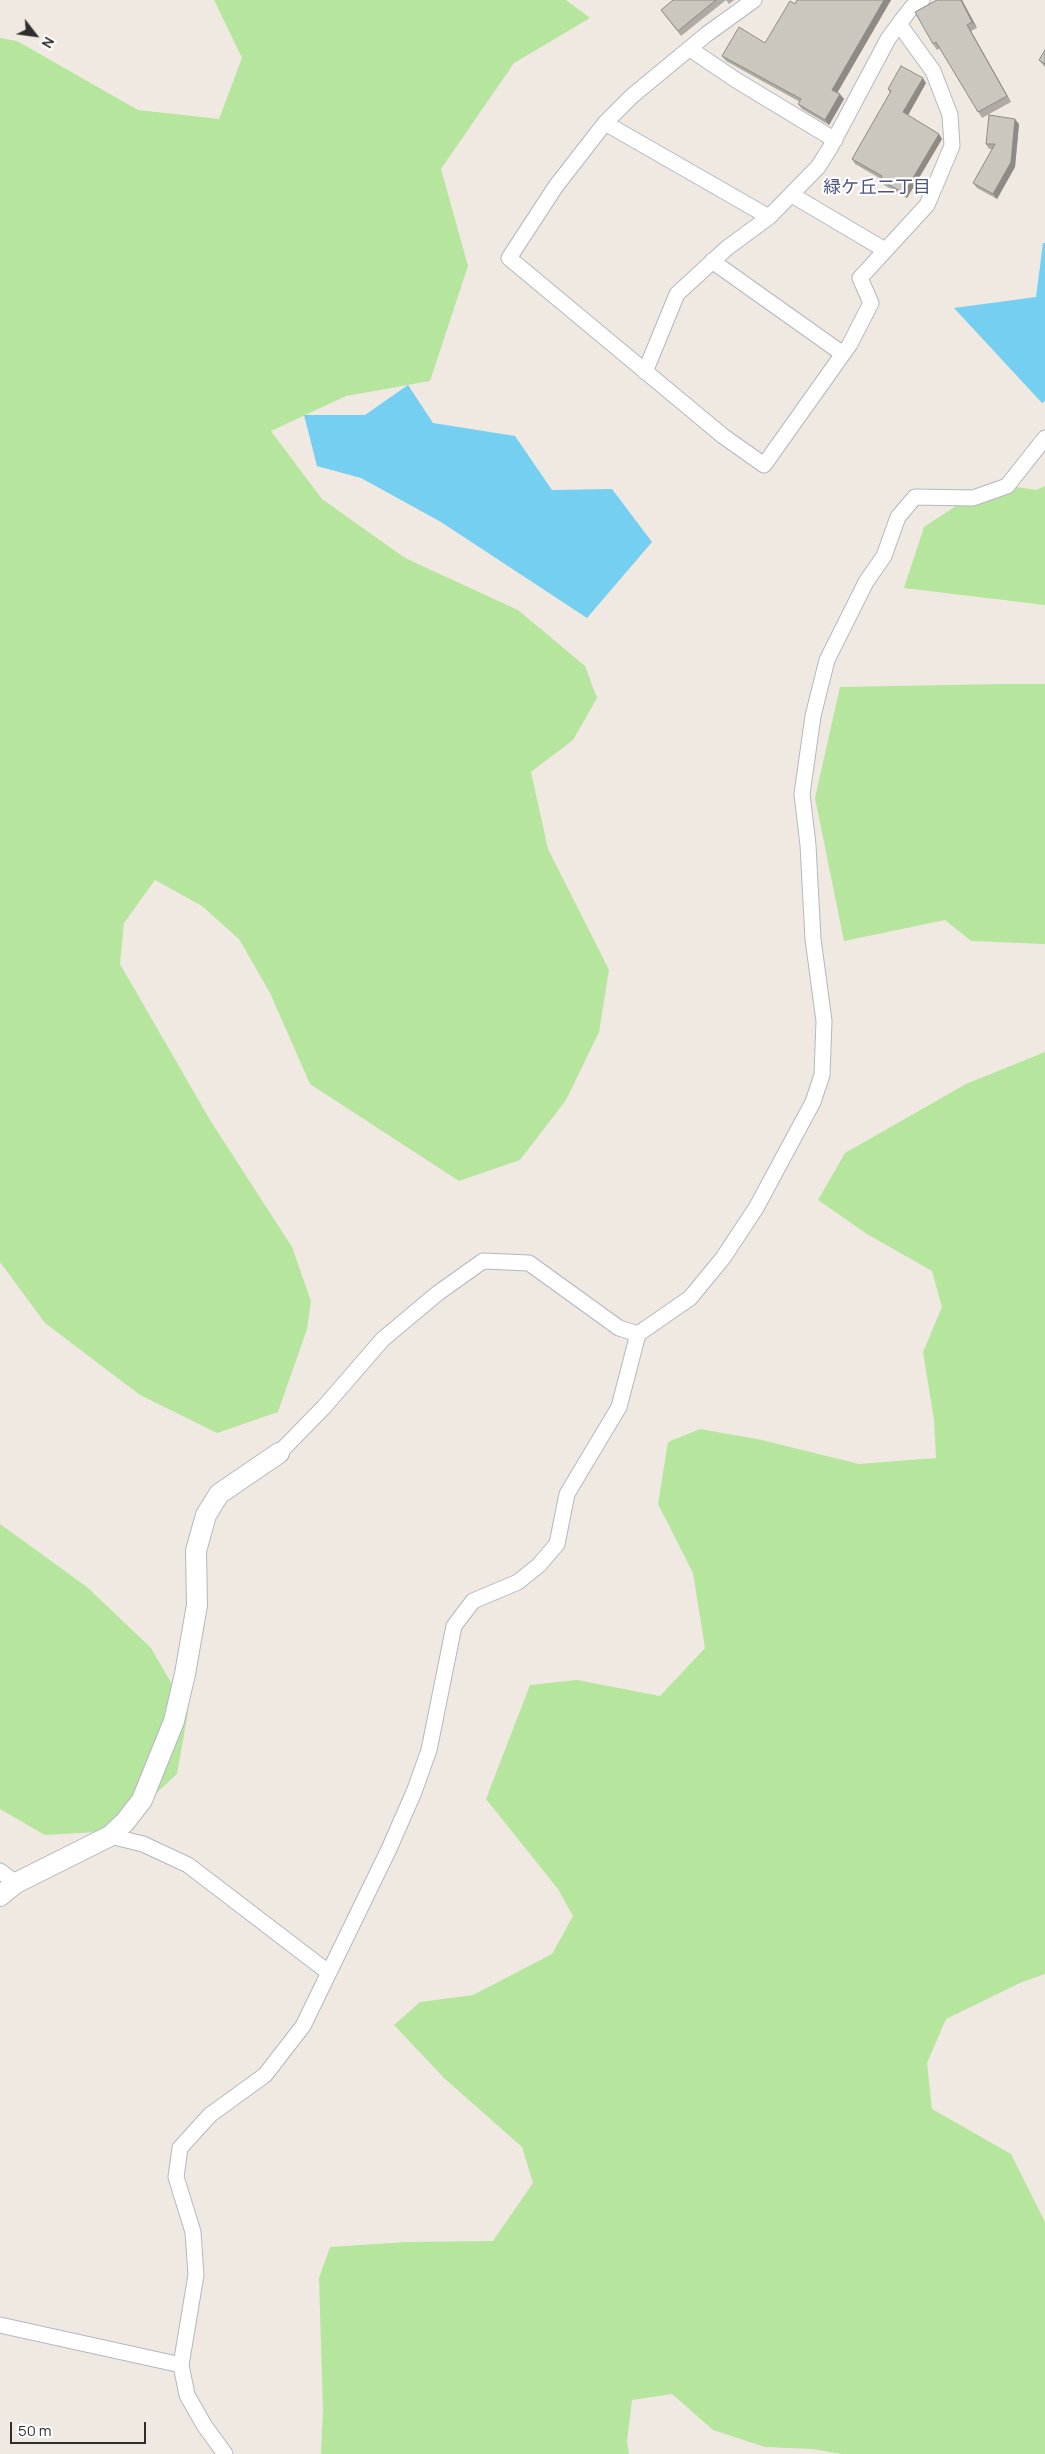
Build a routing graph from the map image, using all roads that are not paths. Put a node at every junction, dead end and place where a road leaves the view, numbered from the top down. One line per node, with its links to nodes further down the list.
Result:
1 (754, 0): 4 (street)
2 (922, 0): 3 (street)
3 (899, 24): 6 (street); 9 (street)
4 (690, 49): 5 (street); 6 (street)
5 (605, 123): 8 (street); 12 (street)
6 (835, 140): 7 (street)
7 (792, 195): 8 (street); 9 (street)
8 (769, 217): 10 (street)
9 (885, 250): 11 (street)
10 (712, 261): 11 (street); 12 (street)
11 (843, 354): 12 (street)
12 (645, 372)
13 (1045, 438): 14 (street)
14 (638, 1334): 15 (street); 20 (street)
15 (279, 1453): 16 (street)
16 (110, 1836): 18 (street); 20 (street)
17 (0, 1871): 18 (street)
18 (16, 1884): 19 (street)
19 (0, 1896)
20 (328, 1972): 22 (street)
21 (0, 2325): 22 (street)
22 (182, 2365): 23 (street)
23 (225, 2454)

